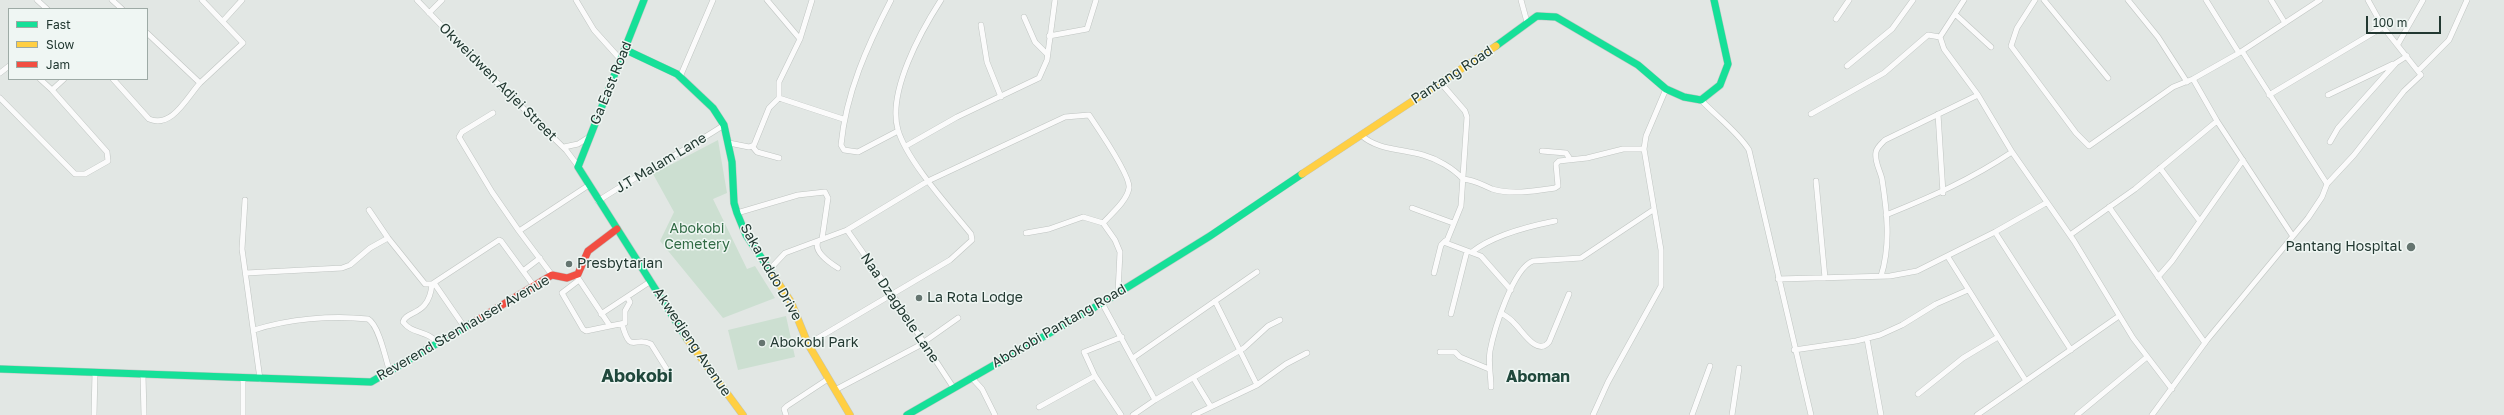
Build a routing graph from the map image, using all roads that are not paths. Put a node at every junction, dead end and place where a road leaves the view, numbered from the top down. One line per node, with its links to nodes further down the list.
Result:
1 (37, 0): 30 (street)
2 (112, 0): 31 (street)
3 (202, 0): 36 (street)
4 (242, 0): 36 (street)
5 (417, 0): 32 (street, Okweidwen Adjei Street)
6 (442, 0): 32 (street)
7 (576, 0): 51 (street)
8 (644, 0): 47 (street, Ga East Road)
9 (713, 0): 57 (street)
10 (767, 0): 44 (street)
11 (812, 0): 44 (street)
12 (891, 0): 78 (street)
13 (941, 0): 81 (street)
14 (1055, 0): 42 (street)
15 (1096, 0): 42 (street)
16 (1522, 0): 37 (street)
17 (1714, 0): 74 (street)
18 (1849, 0): 35 (street)
19 (1912, 0): 53 (street)
20 (1964, 0): 33 (street)
21 (2035, 0): 64 (street)
22 (2044, 0): 58 (street)
23 (2128, 0): 64 (street)
24 (2206, 0): 48 (street)
25 (2271, 0): 38 (street)
26 (2320, 0): 38 (street)
27 (2368, 0): 40 (street)
28 (2424, 0): 45 (street)
29 (2468, 0): 55 (street)
30 (46, 8)
31 (121, 8)
32 (429, 13): 88 (street, Okweidwen Adjei Street)
33 (1955, 14): 43 (street); 46 (street)
34 (1024, 16): 49 (street)
35 (1836, 18)
36 (222, 21): 65 (street)
37 (1527, 22): 63 (street, Pantang Road); 66 (street, Pantang Road)
38 (2285, 23): 48 (street)
39 (981, 26): 71 (street)
40 (2383, 27): 45 (street); 70 (street)
41 (148, 34): 65 (street)
42 (1049, 36): 49 (street)
43 (1940, 37): 68 (street); 76 (street)
44 (800, 39): 73 (street)
45 (2398, 44): 50 (street)
46 (1991, 47)
47 (626, 50): 51 (street, Ga East Road); 57 (street, Saka Addo Drive)
48 (2240, 52): 59 (street); 70 (street)
49 (1047, 54): 71 (street)
50 (2407, 56): 52 (street); 55 (street)
51 (621, 60): 83 (street, Ga East Road)
52 (2396, 63): 69 (street); 84 (street)
53 (1847, 66)
54 (8, 67): 56 (street)
55 (2418, 71): 100 (street)
56 (0, 73)
57 (680, 77): 80 (street, Saka Addo Drive)
58 (2108, 78)
59 (2193, 79): 64 (street); 79 (street)
60 (41, 80): 67 (street)
61 (63, 80): 67 (street)
62 (114, 80): 65 (street)
63 (1440, 82): 82 (street, Pantang Road); 97 (street)
64 (2187, 82)
65 (200, 83)
66 (1666, 89): 74 (street, Pantang Road); 89 (street)
67 (52, 90): 72 (street)
68 (1978, 94): 77 (street); 91 (street)
69 (2328, 94)
70 (2268, 95): 100 (street)
71 (1000, 96): 87 (street)
72 (0, 98)
73 (778, 98): 78 (street); 86 (street)
74 (1701, 100): 141 (street)
75 (493, 113): 118 (street)
76 (1811, 114)
77 (1938, 114): 102 (street); 111 (street)
78 (844, 119): 81 (street)
79 (2217, 121): 94 (street); 96 (street)
80 (724, 125): 85 (street, Saka Addo Drive); 104 (street, J.T Malam Lane)
81 (898, 131): 87 (street)
82 (1361, 135): 97 (street); 123 (street, Pantang Road)
83 (589, 137): 88 (street); 95 (street, Ga East Road)
84 (2330, 142)
85 (729, 143): 86 (street); 110 (street, Saka Addo Drive)
86 (752, 146): 92 (street)
87 (906, 146): 98 (street)
88 (564, 147): 95 (street, Okweidwen Adjei Street)
89 (1644, 149): 93 (street); 109 (street)
90 (1542, 152): 93 (street)
91 (2012, 152): 102 (street); 105 (street)
92 (779, 158)
93 (1570, 159): 97 (street)
94 (2243, 160): 112 (street); 122 (street)
95 (578, 166): 101 (street, Akwedjeng Avenue)
96 (2160, 168): 106 (street); 112 (street)
97 (1463, 179): 115 (street)
98 (928, 181): 114 (street); 117 (street); 148 (street)
99 (1816, 181): 140 (street)
100 (2327, 184): 122 (street)
101 (589, 185): 104 (street, Akwedjeng Avenue); 118 (street)
102 (1943, 192): 111 (street)
103 (245, 200): 134 (street)
104 (598, 201): 116 (street, Akwedjeng Avenue)
105 (2046, 203): 119 (street); 121 (street)
106 (2108, 207): 121 (street); 138 (street)
107 (1412, 208): 115 (street)
108 (369, 210): 124 (street)
109 (1653, 210): 145 (street); 212 (street)
110 (737, 213): 125 (street); 131 (street, Saka Addo Drive)
111 (1886, 215): 137 (street)
112 (2199, 220): 138 (street)
113 (1555, 221): 127 (street)
114 (1103, 223): 120 (street); 147 (street)
115 (1453, 223): 126 (street)
116 (617, 229): 139 (street); 142 (street, Akwedjeng Avenue)
117 (847, 230): 125 (street); 148 (street, Naa Dzagbele Lane)
118 (520, 231): 129 (street)
119 (1995, 232): 128 (street); 172 (street)
120 (1026, 233)
121 (2070, 235): 156 (street)
122 (2292, 235): 167 (street)
123 (1210, 236): 147 (street, Abokobi Pantang Road)
124 (388, 238): 134 (street); 143 (street)
125 (820, 240): 130 (street); 131 (street)
126 (1445, 241): 127 (street); 135 (street)
127 (1470, 251): 145 (street); 155 (street)
128 (1948, 257): 137 (street); 146 (street)
129 (540, 258): 132 (street); 136 (street)
130 (838, 268)
131 (770, 269): 169 (street, Saka Addo Drive)
132 (523, 271): 143 (street); 144 (street)
133 (1256, 272): 151 (street)
134 (246, 273): 162 (street)
135 (1434, 273)
136 (552, 275): 139 (street, Reverend Stenhauser Avenue); 144 (street, Reverend Stenhauser Avenue)
137 (1881, 276): 140 (street)
138 (2158, 277): 167 (street)
139 (577, 278): 154 (street); 160 (street)
140 (1825, 278): 141 (street)
141 (1778, 279): 171 (street)
142 (651, 281): 150 (street); 204 (street, Akwedjeng Avenue)
143 (433, 283): 161 (street); 168 (street)
144 (534, 286): 161 (street, Reverend Stenhauser Avenue)
145 (1511, 290): 153 (street)
146 (1968, 290): 164 (street); 165 (street)
147 (1118, 292): 152 (street, Abokobi Pantang Road)
148 (892, 294): 166 (street, Naa Dzagbele Lane); 169 (street)
149 (1569, 294): 153 (street)
150 (627, 297): 154 (street); 159 (street)
151 (1215, 300): 170 (street); 176 (street)
152 (1102, 304): 163 (street); 186 (street, Abokobi Pantang Road)
153 (1501, 313): 181 (street)
154 (602, 314): 160 (street)
155 (1451, 314)
156 (2119, 316): 172 (street); 175 (street)
157 (958, 318): 166 (street)
158 (1280, 320): 170 (street)
159 (622, 324): 160 (street); 178 (street)
160 (610, 326)
161 (465, 328): 168 (street, Reverend Stenhauser Avenue)
162 (254, 330): 183 (street); 188 (street)
163 (1122, 337): 176 (street); 185 (street)
164 (1998, 337): 191 (street); 197 (street)
165 (1867, 339): 171 (street); 216 (street)
166 (924, 342): 193 (street, Naa Dzagbele Lane); 196 (street)
167 (2205, 343): 195 (street)
168 (439, 344): 183 (street, Reverend Stenhauser Avenue)
169 (808, 344): 189 (street, Saka Addo Drive)
170 (1239, 350): 190 (street); 192 (street)
171 (1794, 350): 215 (street)
172 (2071, 350): 191 (street)
173 (1440, 352): 181 (street)
174 (1307, 353): 192 (street)
175 (2147, 357): 195 (street); 218 (street)
176 (1133, 358): 198 (street)
177 (1710, 366): 213 (street)
178 (666, 368)
179 (1739, 368): 214 (street)
180 (0, 369): 182 (street, Reverend Stenhauser Avenue)
181 (1489, 369): 194 (street)
182 (96, 372): 184 (street, Reverend Stenhauser Avenue); 201 (street)
183 (390, 373): 188 (street, Reverend Stenhauser Avenue)
184 (143, 375): 187 (street, Reverend Stenhauser Avenue); 202 (street)
185 (1095, 376): 199 (street); 209 (street)
186 (971, 377): 193 (street, Abokobi Pantang Road); 208 (street)
187 (243, 378): 188 (street, Reverend Stenhauser Avenue); 203 (street)
188 (260, 379)
189 (828, 379): 196 (street, Saka Addo Drive); 205 (street)
190 (1194, 379): 198 (street); 200 (street)
191 (2026, 381): 217 (street)
192 (1257, 385): 200 (street)
193 (953, 387): 207 (street, Abokobi Pantang Road)
194 (1491, 388)
195 (2172, 389): 219 (street)
196 (835, 390): 206 (street, Saka Addo Drive)
197 (1918, 394)
198 (1155, 400): 210 (street)
199 (1039, 407)
200 (1211, 407): 211 (street)
201 (94, 415)
202 (144, 415)
203 (242, 415)
204 (743, 415)
205 (786, 415)
206 (850, 415)
207 (908, 415)
208 (995, 415)
209 (1120, 415)
210 (1133, 415)
211 (1194, 415)
212 (1593, 415)
213 (1692, 415)
214 (1732, 415)
215 (1811, 415)
216 (1881, 415)
217 (1977, 415)
218 (2078, 415)
219 (2152, 415)

